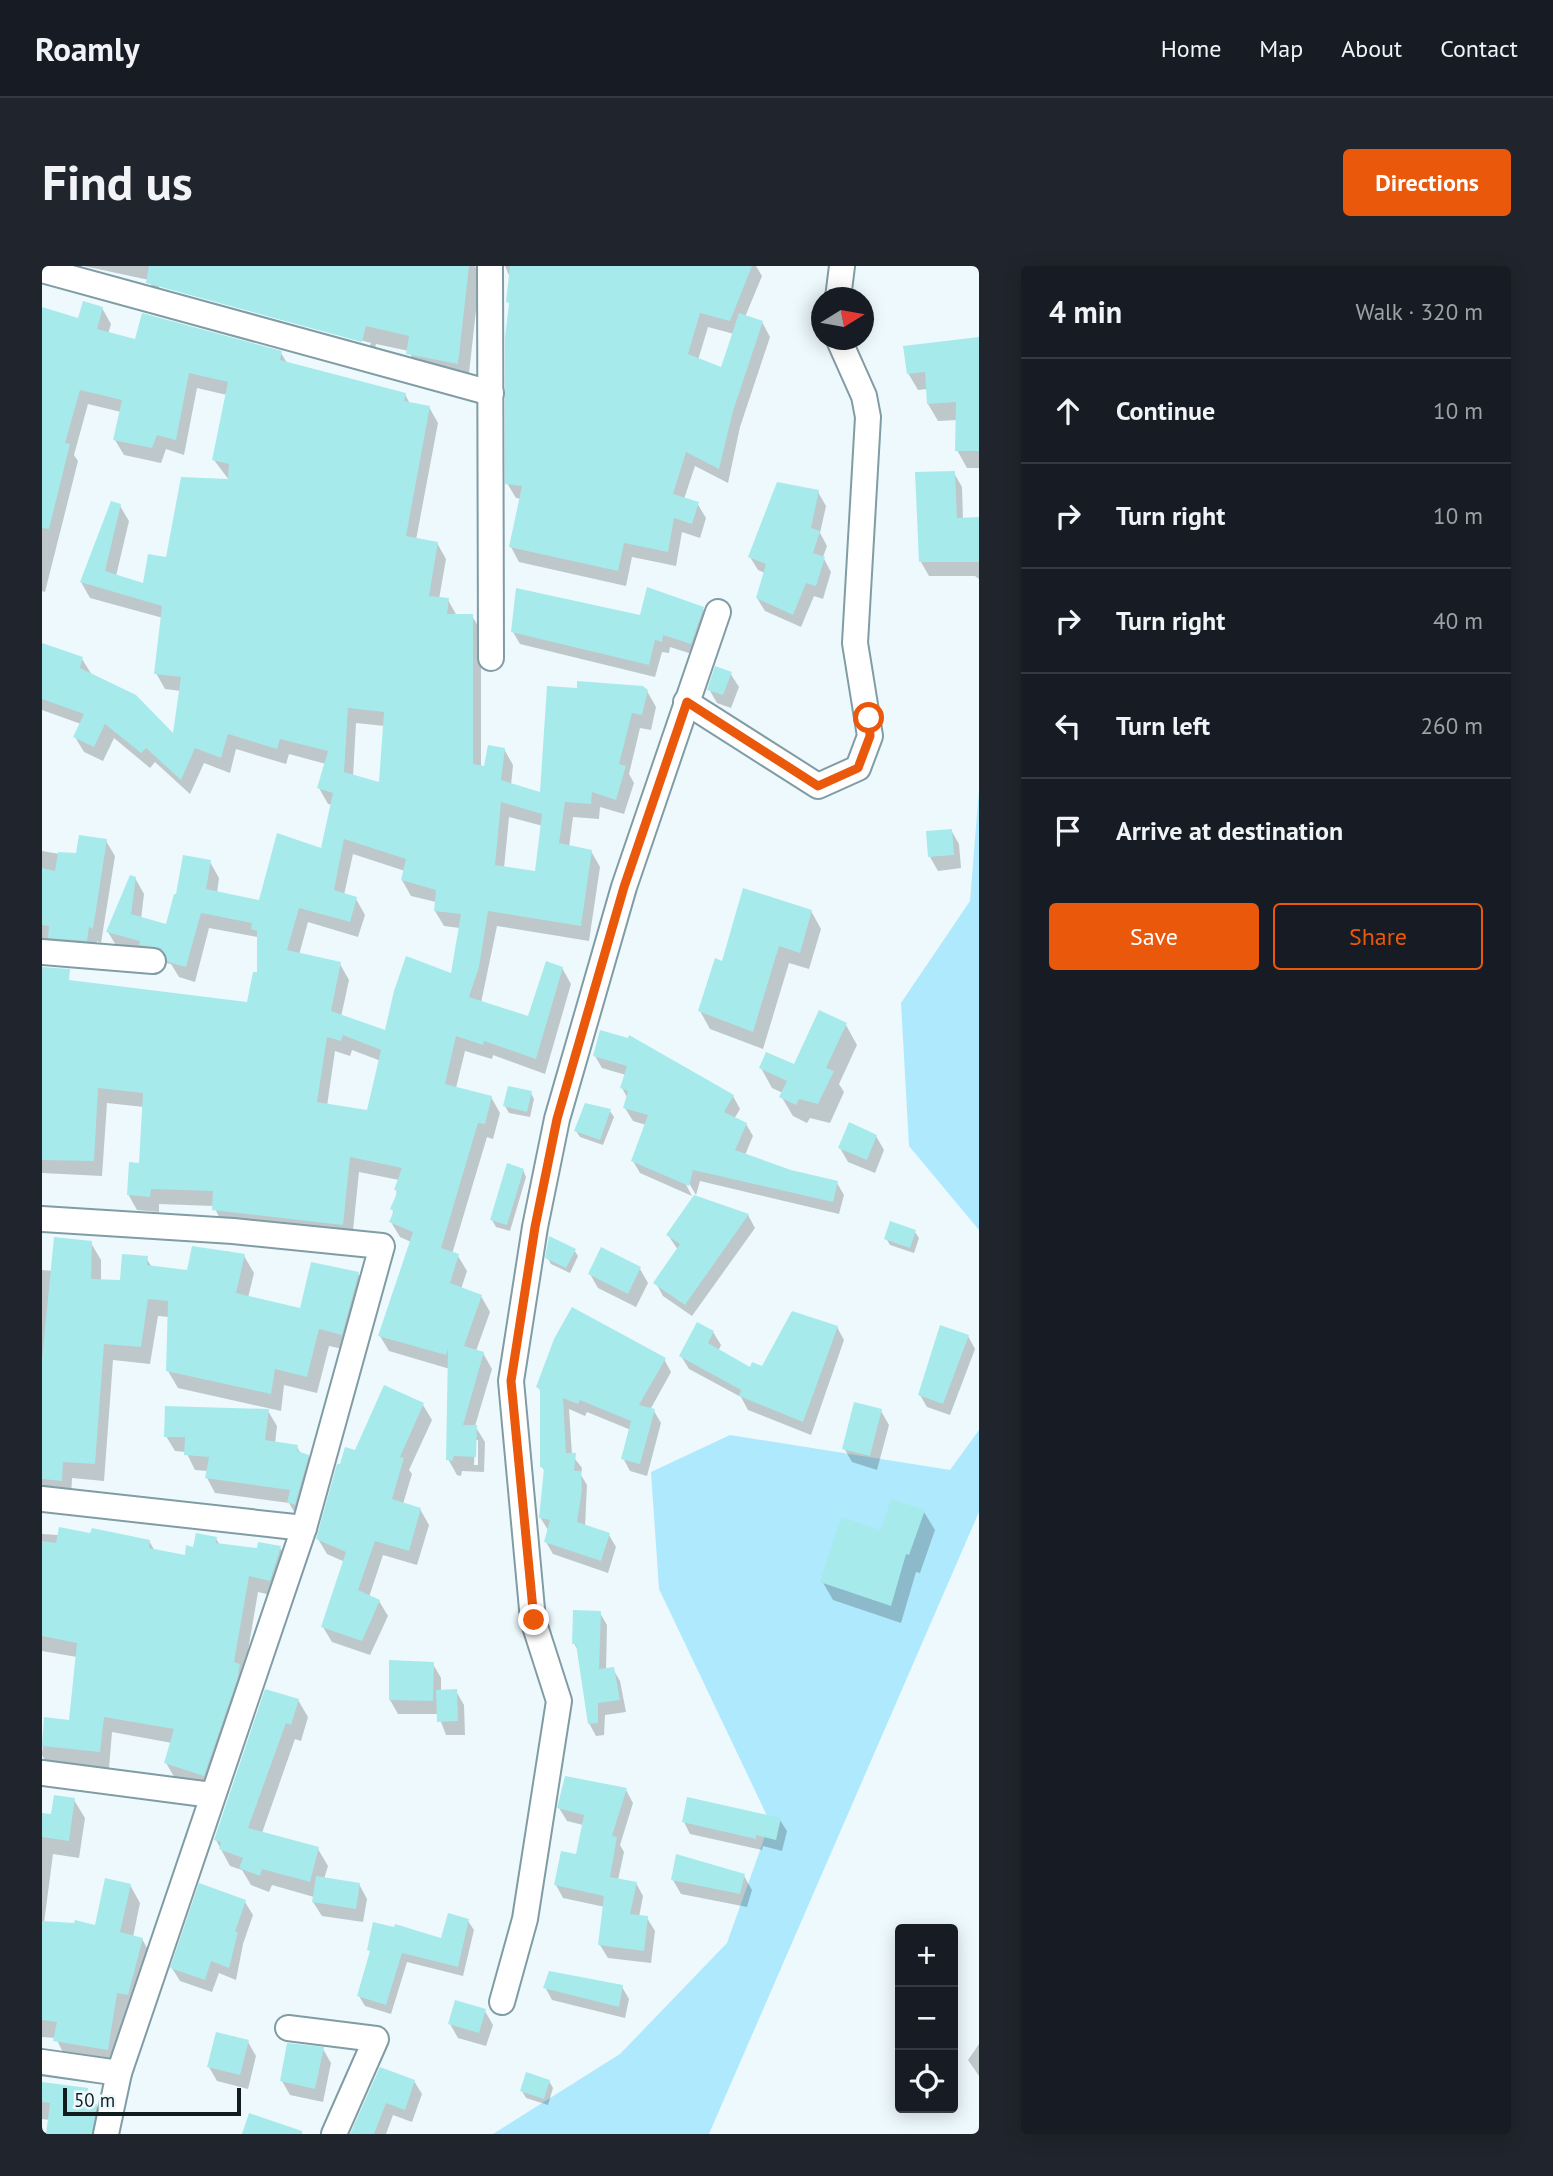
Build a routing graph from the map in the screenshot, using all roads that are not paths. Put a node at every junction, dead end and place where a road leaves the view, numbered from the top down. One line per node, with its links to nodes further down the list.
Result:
1 (491, 266): 6 (street)
2 (842, 266): 4 (street)
3 (42, 270): 6 (street)
4 (839, 287)
5 (843, 350): 9 (street)
6 (491, 393): 8 (street)
7 (718, 612): 9 (street)
8 (491, 658)
9 (687, 702): 17 (street)
10 (42, 952): 11 (street)
11 (153, 961)
12 (42, 1219): 14 (street)
13 (42, 1499): 14 (street)
14 (304, 1528): 16 (street)
15 (42, 1773): 16 (street)
16 (212, 1795): 20 (street)
17 (502, 2001)
18 (288, 2028): 22 (street)
19 (42, 2062): 20 (street)
20 (118, 2073): 21 (street)
21 (106, 2134)
22 (334, 2134)

